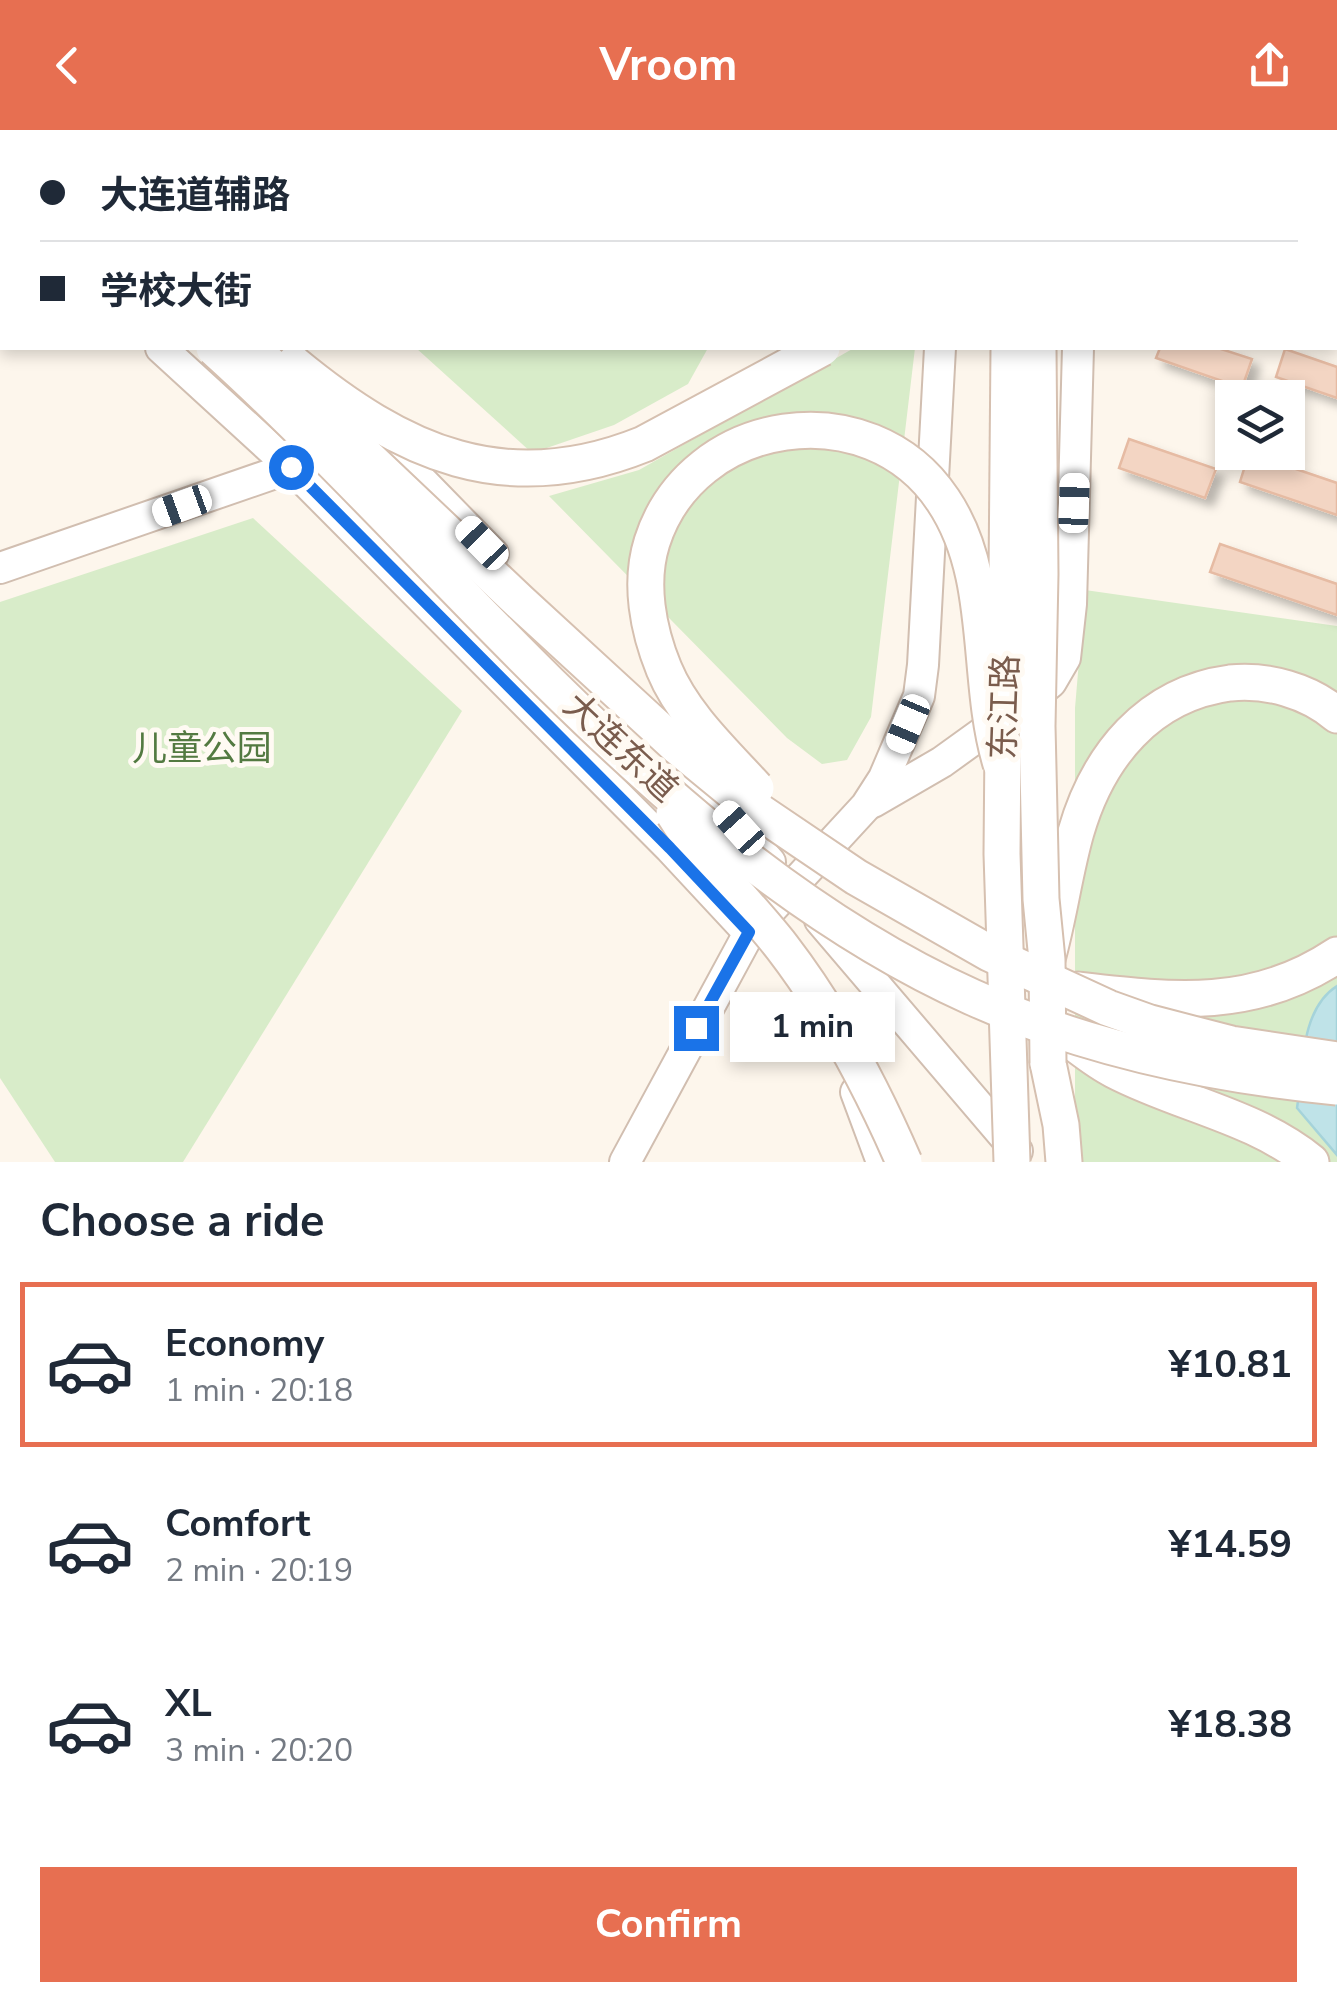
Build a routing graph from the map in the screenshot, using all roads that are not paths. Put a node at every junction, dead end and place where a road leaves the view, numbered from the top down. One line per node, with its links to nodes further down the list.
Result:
1 (162, 350): 12 (street)
2 (216, 350): 16 (main road, 大连东道, bridge)
3 (254, 350): 18 (main road, 大连东道, bridge)
4 (278, 350): 6 (main road, bridge)
5 (294, 350): 11 (street)
6 (818, 350)
7 (940, 350): 17 (street)
8 (1009, 350): 15 (main road, 东江路, bridge)
9 (1038, 350): 22 (main road, 东江路, bridge)
10 (1078, 350): 17 (street)
11 (382, 440): 12 (street); 19 (street)
12 (291, 467): 13 (street); 20 (street)
13 (0, 568)
14 (1337, 715): 22 (main road)
15 (1001, 764): 18 (main road, bridge); 30 (main road, 东江路, bridge)
16 (655, 784): 24 (main road, 大连东道, bridge); 29 (main road, bridge)
17 (866, 806): 19 (street)
18 (807, 844): 23 (main road, 大连东道, bridge)
19 (791, 886): 20 (street); 31 (street)
20 (749, 932): 27 (street); 28 (street)
21 (1337, 955): 23 (main road)
22 (1047, 960): 24 (main road, 东江路, bridge)
23 (1067, 989): 25 (main road, 大连东道, bridge)
24 (1053, 1047): 26 (main road, 大连东道, bridge); 32 (main road); 33 (main road); 34 (main road)
25 (1337, 1060)
26 (1337, 1087)
27 (625, 1162)
28 (882, 1162)
29 (904, 1162)
30 (1012, 1162)
31 (1024, 1162)
32 (1044, 1162)
33 (1064, 1162)
34 (1311, 1162)

